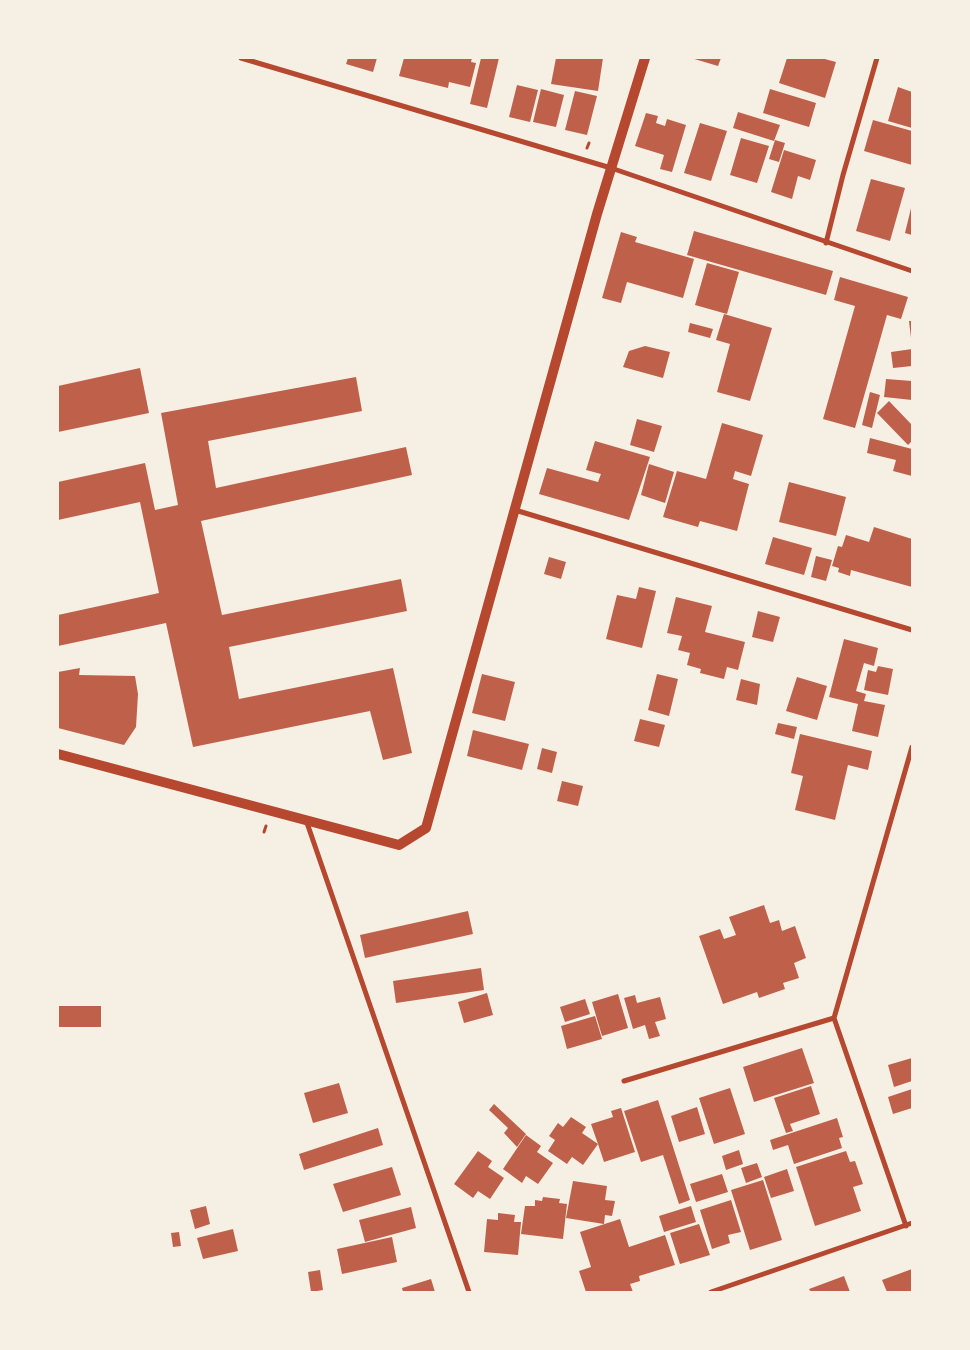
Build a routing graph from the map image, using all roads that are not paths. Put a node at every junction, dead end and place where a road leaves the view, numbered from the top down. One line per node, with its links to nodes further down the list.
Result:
1 (241, 58): 4 (street)
2 (645, 58): 4 (main road)
3 (876, 58): 5 (street)
4 (611, 168): 5 (street); 7 (main road)
5 (826, 243): 6 (street)
6 (912, 271)
7 (515, 510): 8 (street); 11 (main road)
8 (912, 630)
9 (912, 747): 12 (street)
10 (58, 754): 11 (main road)
11 (306, 820): 16 (street)
12 (834, 1018): 13 (street); 15 (street)
13 (624, 1081)
14 (912, 1223): 15 (street)
15 (906, 1226): 17 (street)
16 (469, 1292)
17 (710, 1292)

